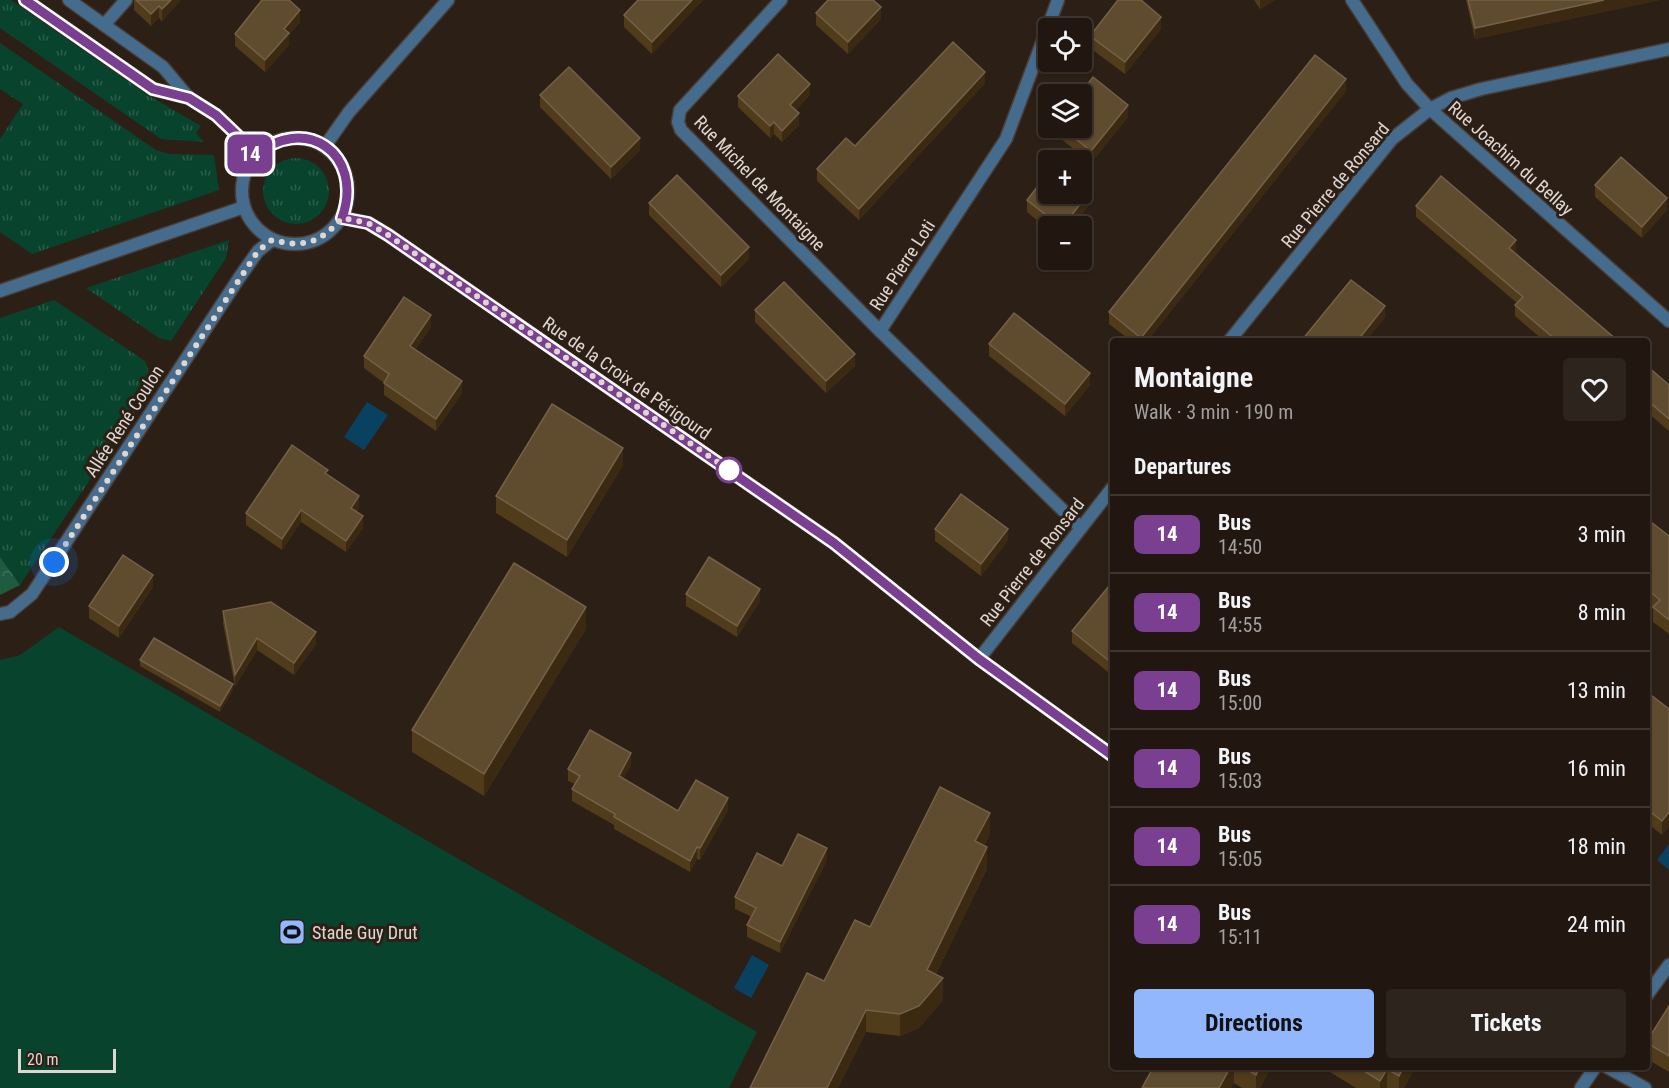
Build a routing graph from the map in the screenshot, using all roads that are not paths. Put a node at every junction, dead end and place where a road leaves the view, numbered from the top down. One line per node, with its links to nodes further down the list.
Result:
1 (25, 0): 10 (street)
2 (69, 0): 8 (street)
3 (126, 0): 8 (street)
4 (448, 0): 12 (street)
5 (781, 0): 19 (street, Rue Michel de Montaigne)
6 (1058, 0): 19 (street, Rue Pierre Loti)
7 (1352, 0): 11 (street, Rue Joachim du Bellay)
8 (104, 25): 10 (street)
9 (1669, 49): 11 (street, Rue Pierre de Ronsard)
10 (189, 98): 13 (street)
11 (1430, 110): 18 (street, Rue Joachim du Bellay); 20 (street, Rue Pierre de Ronsard)
12 (325, 146): 13 (street); 15 (street)
13 (253, 157): 14 (street)
14 (244, 207): 16 (street); 17 (street)
15 (342, 218): 16 (street); 24 (street, Rue de la Croix de Périgourd)
16 (272, 240): 23 (street, Allée René Coulon)
17 (0, 291)
18 (1669, 321)
19 (880, 331): 22 (street, Rue Pierre Loti)
20 (1232, 338)
21 (1110, 491): 22 (street, Rue Pierre de Ronsard)
22 (1080, 527): 24 (street, Rue Pierre de Ronsard)
23 (0, 614)
24 (979, 659): 25 (street, Rue de la Croix de Périgourd)
25 (1110, 754)
26 (1669, 965): 27 (street)
27 (1650, 992)
28 (1593, 1070): 30 (street)
29 (1612, 1070): 31 (street)
30 (1581, 1088)
31 (1645, 1088)

